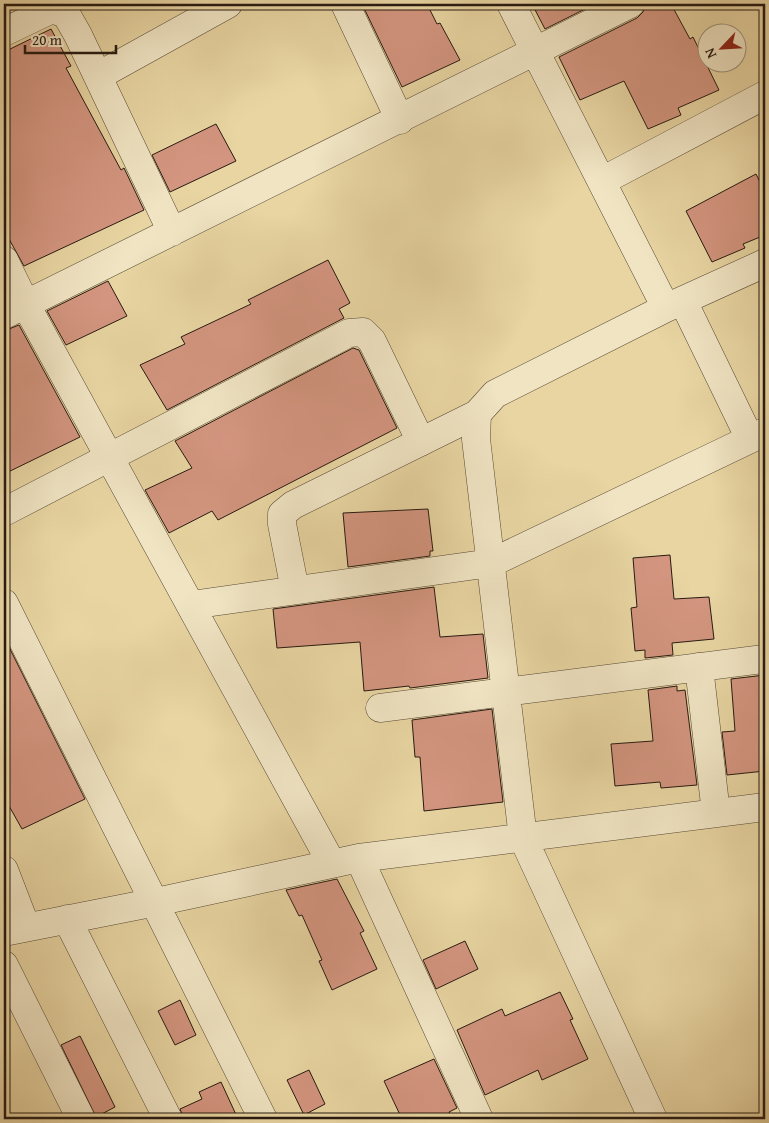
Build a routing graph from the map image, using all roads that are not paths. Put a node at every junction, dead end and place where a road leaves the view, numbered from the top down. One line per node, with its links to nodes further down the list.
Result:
1 (228, 4): 7 (street)
2 (345, 4): 9 (street)
3 (511, 4): 6 (street)
4 (630, 4): 6 (street)
5 (4, 32): 7 (street)
6 (536, 52): 9 (street); 10 (street)
7 (98, 76): 11 (street)
8 (765, 96): 10 (street)
9 (400, 120): 11 (street)
10 (602, 181): 14 (street)
11 (172, 232): 15 (street)
12 (4, 260): 15 (street)
13 (765, 263): 14 (street)
14 (674, 304): 16 (street); 17 (street)
15 (15, 310): 19 (street)
16 (477, 414): 18 (street); 21 (street)
17 (758, 435): 21 (street)
18 (421, 442): 19 (street); 22 (street)
19 (109, 456): 20 (street); 24 (street)
20 (4, 512)
21 (491, 563): 22 (street); 27 (street)
22 (295, 590): 24 (street)
23 (4, 603): 35 (street)
24 (191, 605): 33 (street)
25 (764, 659): 26 (street)
26 (699, 667): 27 (street); 30 (street)
27 (506, 691): 28 (street); 31 (street)
28 (380, 708)
29 (765, 807): 30 (street)
30 (716, 813): 31 (street)
31 (523, 838): 32 (street); 43 (street)
32 (358, 858): 33 (street); 42 (street)
33 (332, 864): 35 (street)
34 (4, 870): 37 (street)
35 (156, 902): 36 (street); 41 (street)
36 (67, 919): 37 (street); 40 (street)
37 (15, 929)
38 (4, 964): 39 (street)
39 (81, 1119)
40 (168, 1119)
41 (263, 1119)
42 (479, 1119)
43 (653, 1119)

